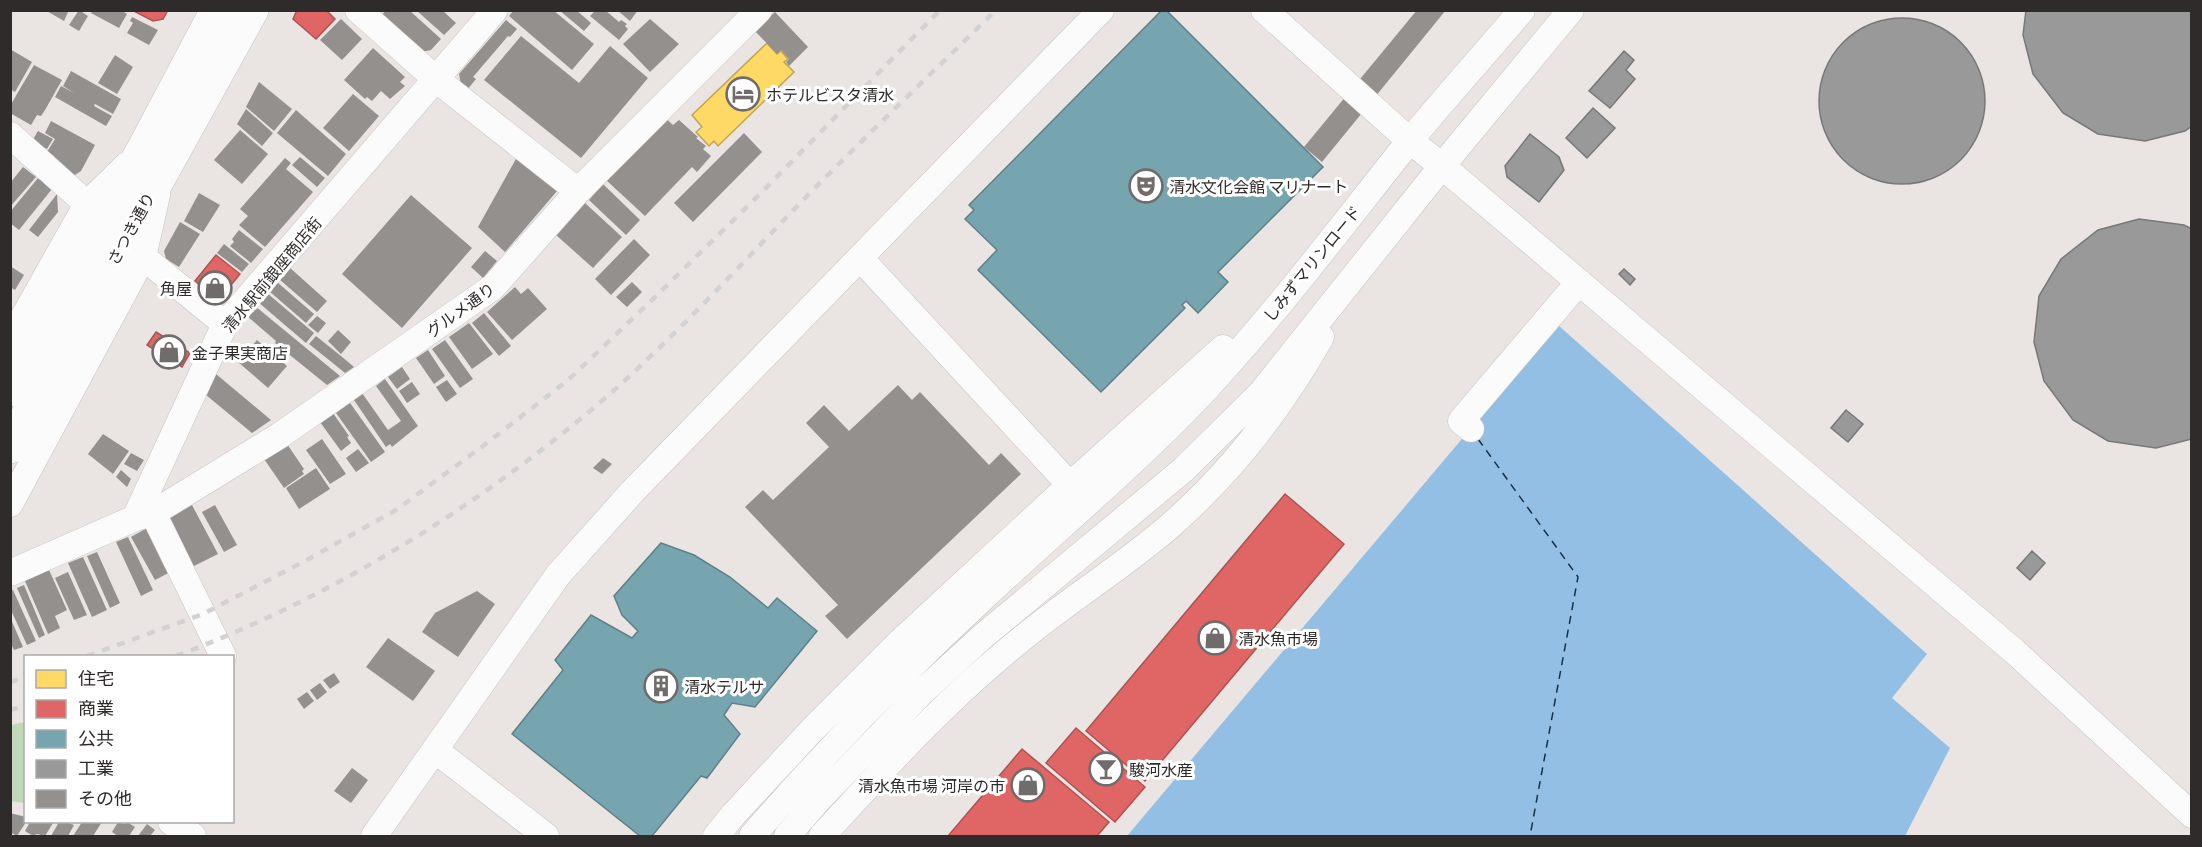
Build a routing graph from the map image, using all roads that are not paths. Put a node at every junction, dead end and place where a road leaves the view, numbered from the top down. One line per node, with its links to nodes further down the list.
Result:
1 (217, 10): 13 (highway, さつき通り)
2 (252, 10): 13 (highway, さつき通り)
3 (358, 10): 10 (street)
4 (495, 10): 10 (street, 清水駅前銀座商店街)
5 (759, 10): 15 (street, グルメ通り)
6 (1101, 10): 17 (street)
7 (1264, 10): 12 (street)
8 (1522, 10): 12 (street, しみずマリンロード)
9 (1570, 10): 14 (street)
10 (437, 80): 15 (street); 21 (street, 清水駅前銀座商店街)
11 (10, 135): 16 (street)
12 (1410, 141): 14 (street); 20 (street, しみずマリンロード)
13 (154, 158): 16 (highway, さつき通り); 16 (street)
14 (1442, 166): 18 (street); 19 (street)
15 (578, 191): 28 (street, グルメ通り)
16 (113, 232): 21 (street); 22 (street); 23 (highway, さつき通り); 25 (highway, さつき通り); 27 (street)
17 (860, 258): 26 (street); 31 (street)
18 (1356, 273): 39 (street); 40 (street)
19 (1579, 282): 24 (street); 32 (street)
20 (1287, 294): 26 (street); 38 (street, しみずマリンロード)
21 (225, 324): 28 (street, 清水駅前銀座商店街)
22 (10, 341)
23 (10, 390)
24 (1471, 429)
25 (10, 447)
26 (1070, 485): 37 (street)
27 (10, 504)
28 (144, 515): 29 (street); 30 (street)
29 (10, 573)
30 (222, 655)
31 (435, 750): 35 (street); 36 (street)
32 (2192, 815)
33 (172, 823): 34 (street)
34 (193, 837)
35 (374, 837)
36 (546, 837)
37 (716, 837)
38 (752, 837)
39 (787, 837)
40 (822, 837)

